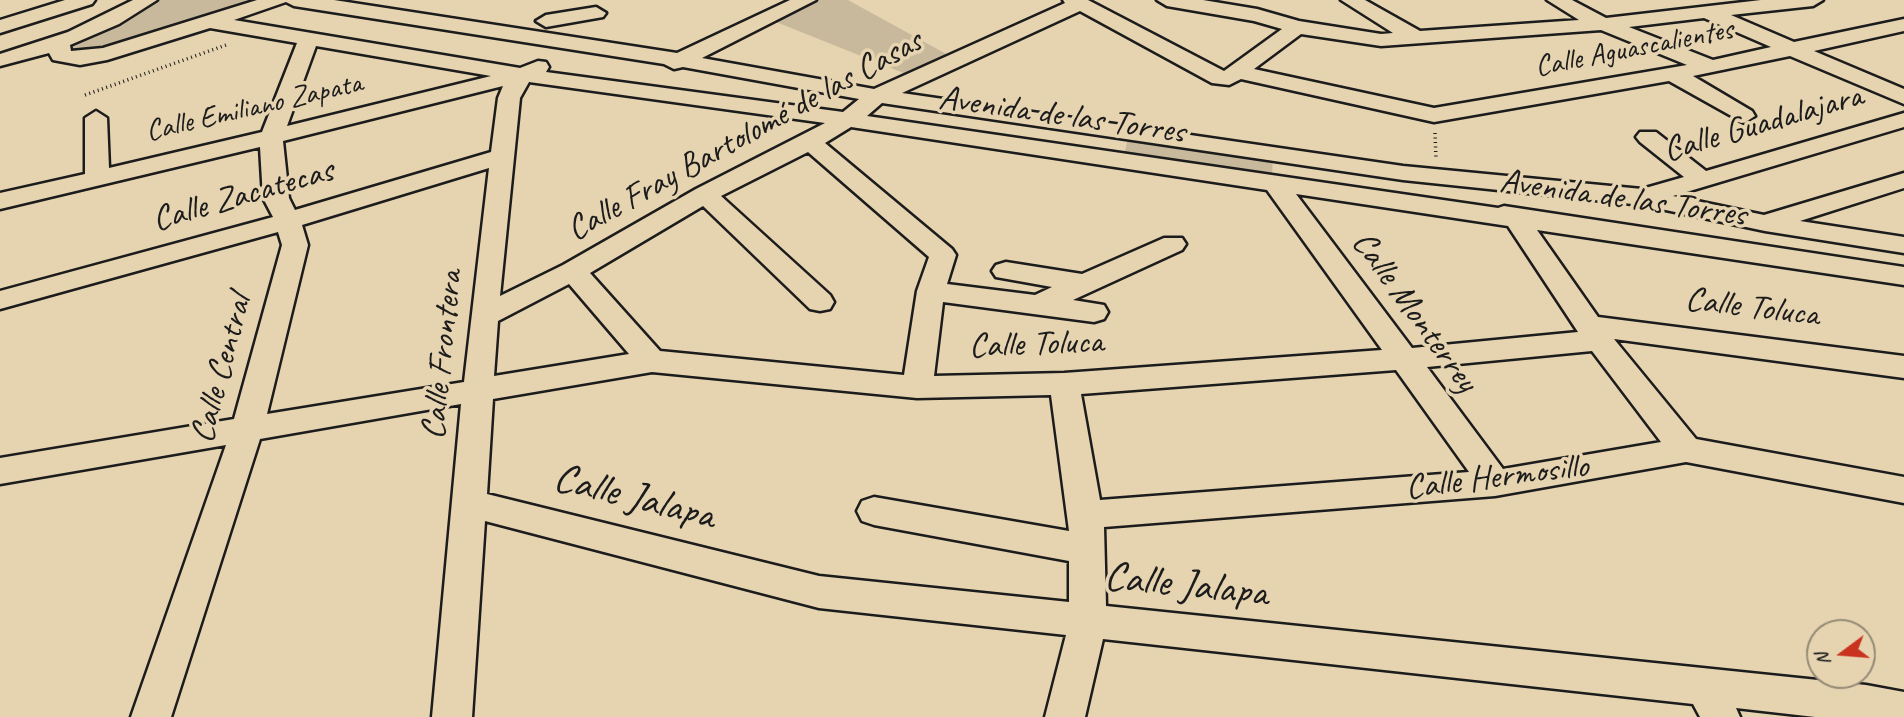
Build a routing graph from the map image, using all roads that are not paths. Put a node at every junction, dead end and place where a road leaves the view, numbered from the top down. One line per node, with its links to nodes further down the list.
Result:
1 (85, 0): 17 (street)
2 (146, 0): 31 (street)
3 (277, 0): 22 (street)
4 (294, 0): 18 (street, Avenida de las Torres)
5 (390, 0): 18 (street)
6 (542, 0): 27 (street)
7 (806, 0): 36 (street)
8 (1167, 0): 21 (street)
9 (1231, 0): 21 (street)
10 (1351, 0): 28 (street)
11 (1557, 0): 23 (street)
12 (1672, 0): 20 (street)
13 (1814, 0): 20 (street)
14 (1077, 2): 40 (street); 42 (street, Calle Fray Bartolomé de las Casas)
15 (0, 3): 16 (street)
16 (30, 4): 24 (street)
17 (57, 5): 24 (street); 32 (street)
18 (363, 10): 27 (street, Avenida de las Torres)
19 (596, 13): 27 (street)
20 (1702, 13): 23 (street); 33 (street)
21 (1257, 15): 26 (street)
22 (210, 22): 29 (street, Avenida de las Torres); 31 (street)
23 (1603, 24): 28 (street); 37 (street)
24 (0, 25)
25 (1904, 25): 33 (street, Calle Aguascalientes)
26 (1297, 27): 28 (street); 40 (street)
27 (548, 30): 30 (street, Avenida de las Torres)
28 (1417, 38)
29 (308, 40): 39 (street, Avenida de las Torres); 50 (street, Calle Central)
30 (586, 43): 36 (street, Avenida de las Torres); 39 (street)
31 (60, 44): 34 (street)
32 (0, 45)
33 (1788, 49): 37 (street, Calle Aguascalientes); 44 (street)
34 (36, 51): 35 (street); 41 (street)
35 (0, 60)
36 (673, 61): 42 (street, Avenida de las Torres); 43 (street)
37 (1710, 67): 38 (street, Calle Aguascalientes)
38 (1670, 72): 40 (street, Calle Aguascalientes); 45 (street)
39 (522, 75): 43 (street, Avenida de las Torres); 50 (street, Calle Emiliano Zapata); 52 (street, Calle Frontera)
40 (1228, 75)
41 (0, 80)
42 (877, 96): 47 (street, Calle Fray Bartolomé de las Casas); 53 (street, Avenida de las Torres)
43 (693, 97): 47 (street, Avenida de las Torres)
44 (1904, 97)
45 (1744, 116)
46 (96, 118): 54 (street)
47 (847, 120): 51 (street, Calle Fray Bartolomé de las Casas); 57 (street, Avenida de las Torres)
48 (1904, 120): 55 (street, Calle Guadalajara)
49 (1648, 137): 55 (street)
50 (271, 139): 54 (street, Calle Emiliano Zapata); 62 (street, Calle Central)
51 (810, 142): 58 (street, Calle Fray Bartolomé de las Casas); 70 (street)
52 (504, 156): 62 (street, Calle Zacatecas); 75 (street, Calle Frontera)
53 (1403, 173): 59 (street, Avenida de las Torres); 61 (street)
54 (97, 178): 60 (street, Calle Emiliano Zapata)
55 (1700, 178): 59 (street, Calle Guadalajara)
56 (1904, 180): 63 (street)
57 (1275, 183): 61 (street, Avenida de las Torres); 77 (street, Calle Monterrey)
58 (705, 194): 66 (street, Calle Fray Bartolomé de las Casas); 72 (street)
59 (1642, 197): 63 (street, Avenida de las Torres)
60 (0, 201)
61 (1516, 219): 68 (street, Avenida de las Torres); 76 (street)
62 (288, 221): 71 (street, Calle Zacatecas); 83 (street, Calle Central)
63 (1765, 223): 65 (street, Avenida de las Torres)
64 (1172, 244): 69 (street)
65 (1904, 245)
66 (573, 271): 75 (street, Calle Fray Bartolomé de las Casas); 78 (street)
67 (1006, 271): 69 (street)
68 (1904, 276)
69 (1090, 284): 73 (street)
70 (931, 291): 73 (street); 81 (street)
71 (0, 300)
72 (820, 302)
73 (1039, 304): 74 (street)
74 (1094, 312)
75 (484, 316): 82 (street, Calle Frontera)
76 (1595, 333): 77 (street, Calle Toluca); 79 (street, Calle Toluca); 84 (street)
77 (1403, 359): 80 (street, Calle Toluca); 86 (street, Calle Monterrey)
78 (652, 361): 81 (street, Calle Toluca); 82 (street, Calle Toluca)
79 (1904, 367)
80 (1065, 384): 81 (street, Calle Toluca); 90 (street)
81 (916, 387)
82 (477, 392): 83 (street, Calle Toluca); 88 (street, Calle Frontera)
83 (247, 430): 85 (street, Calle Toluca); 95 (street, Calle Central)
84 (1686, 450): 86 (street, Calle Hermosillo); 87 (street, Calle Hermosillo)
85 (0, 471)
86 (1494, 483): 90 (street, Calle Hermosillo)
87 (1904, 490)
88 (468, 503): 92 (street, Calle Jalapa); 96 (street, Calle Frontera)
89 (874, 511): 91 (street)
90 (1086, 515): 91 (street)
91 (1086, 549): 92 (street)
92 (1088, 621): 93 (street, Calle Jalapa); 97 (street)
93 (1712, 701): 94 (street, Calle Jalapa)
94 (1904, 711)
95 (151, 717)
96 (452, 717)
97 (1065, 717)

